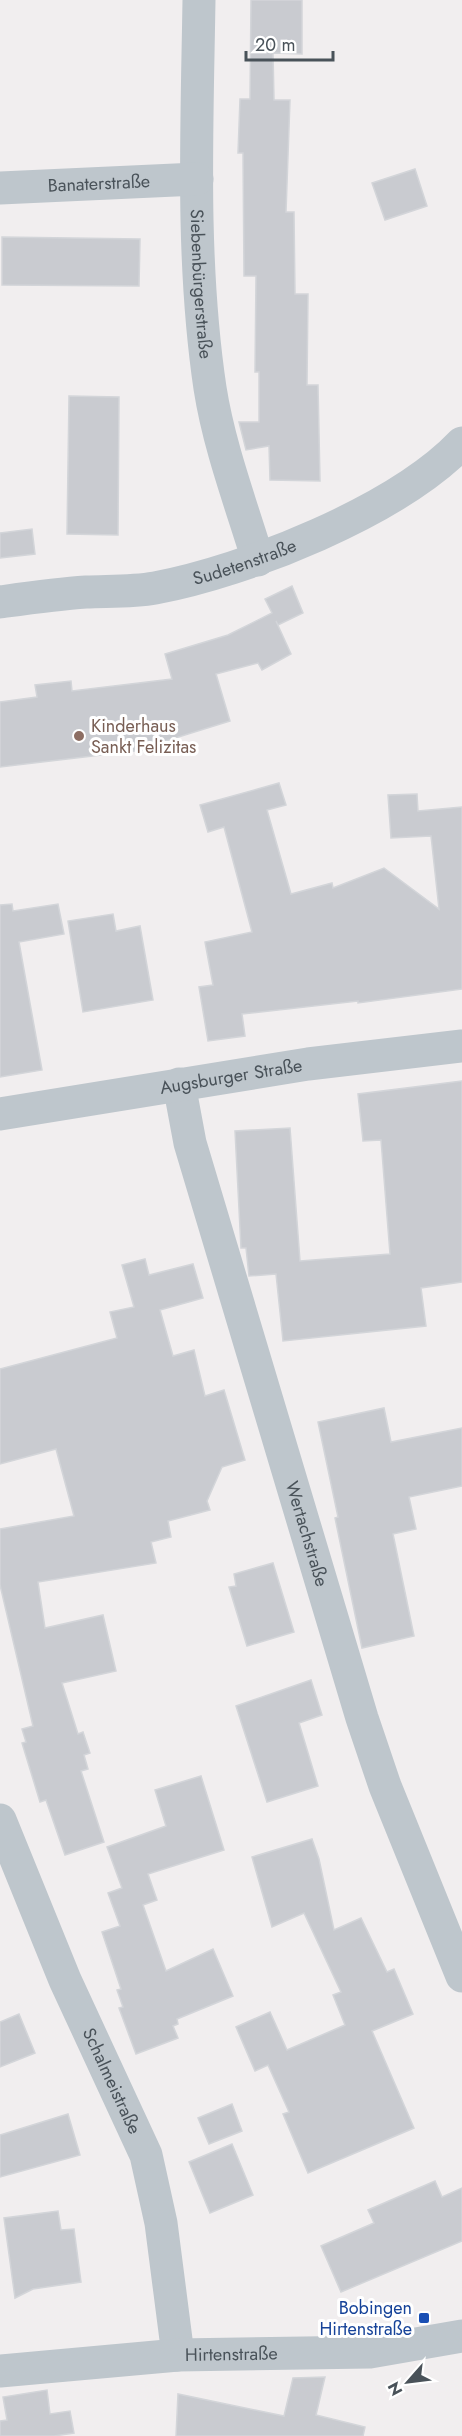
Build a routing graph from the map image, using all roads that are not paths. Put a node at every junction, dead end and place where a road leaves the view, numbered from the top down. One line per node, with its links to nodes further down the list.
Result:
1 (199, 0): 2 (street, Siebenbürgerstraße)
2 (197, 179): 3 (street, Banaterstraße); 5 (street, Siebenbürgerstraße)
3 (0, 188)
4 (462, 443): 5 (street, Sudetenstraße)
5 (258, 560): 6 (street, Sudetenstraße)
6 (0, 602)
7 (462, 1046): 8 (street, Augsburger Straße)
8 (179, 1084): 9 (street, Augsburger Straße); 11 (street, Wertachstraße)
9 (0, 1114)
10 (0, 1820): 13 (street, Schalmeistraße)
11 (462, 1976)
12 (462, 2336): 13 (street, Hirtenstraße)
13 (178, 2355): 14 (street, Hirtenstraße)
14 (0, 2371)

